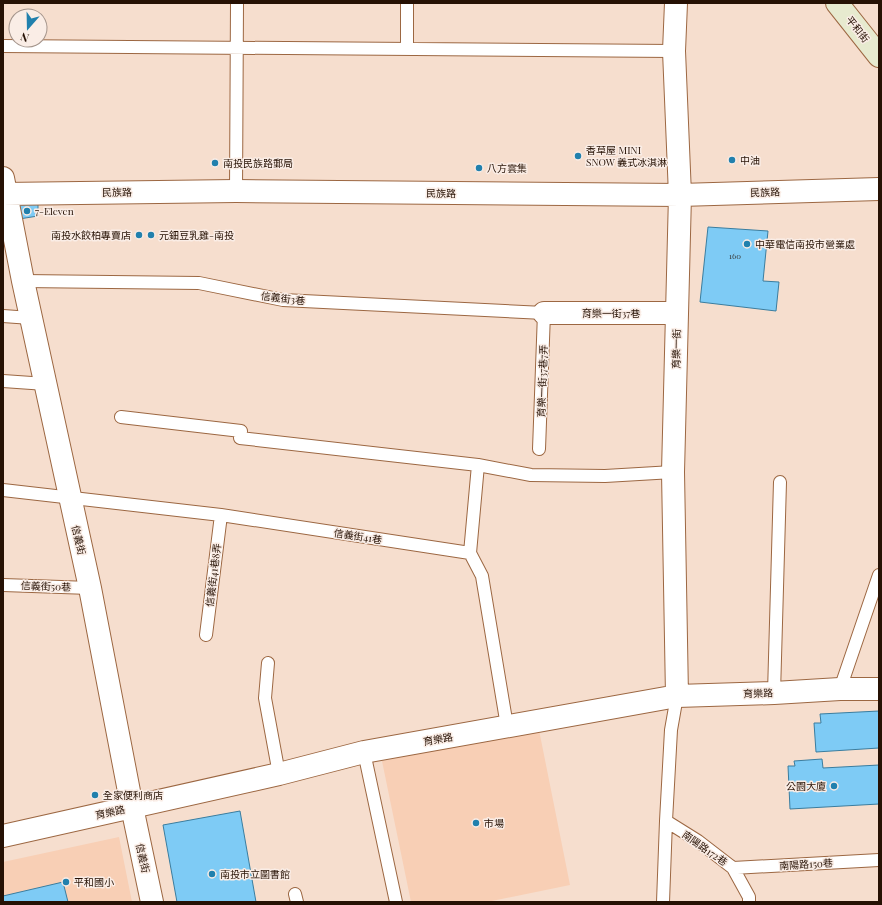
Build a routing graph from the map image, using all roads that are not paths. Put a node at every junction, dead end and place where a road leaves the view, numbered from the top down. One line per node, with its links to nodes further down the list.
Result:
1 (237, 3): 6 (lane)
2 (407, 3): 7 (lane)
3 (676, 3): 8 (street, 育樂一街)
4 (837, 3): 9 (main road, 平和街)
5 (3, 46): 6 (lane)
6 (237, 48): 7 (lane); 12 (lane)
7 (407, 49): 8 (lane)
8 (674, 51): 13 (street, 育樂一街)
9 (879, 56)
10 (4, 189): 12 (street, 民族路); 14 (street, 信義街)
11 (879, 189): 13 (street, 民族路)
12 (236, 191): 13 (street, 民族路)
13 (680, 195): 16 (street, 育樂一街)
14 (23, 281): 15 (lane, 信義街3巷); 18 (street, 信義街)
15 (544, 313): 16 (street, 育樂一街37巷); 22 (lane, 育樂一街37巷7弄)
16 (677, 313): 24 (street, 育樂一街)
17 (3, 316): 18 (lane)
18 (31, 318): 20 (street, 信義街)
19 (3, 381): 20 (lane)
20 (46, 384): 27 (street, 信義街)
21 (121, 417): 23 (lane)
22 (539, 449)
23 (478, 465): 24 (lane); 29 (lane)
24 (674, 472): 38 (street, 育樂一街)
25 (780, 482): 37 (lane)
26 (3, 490): 27 (lane, 信義街41巷)
27 (69, 497): 28 (lane, 信義街41巷); 32 (street, 信義街)
28 (221, 515): 29 (lane, 信義街41巷); 33 (lane, 信義街41巷8弄)
29 (470, 552): 39 (lane)
30 (879, 575): 35 (lane)
31 (3, 585): 32 (lane, 信義街50巷)
32 (90, 588): 42 (street, 信義街)
33 (206, 635)
34 (268, 663): 41 (lane)
35 (840, 689): 36 (street, 育樂路); 37 (street, 育樂路)
36 (879, 689)
37 (774, 693): 38 (street, 育樂路)
38 (677, 696): 39 (street, 育樂路); 43 (lane)
39 (507, 726): 40 (street, 育樂路)
40 (364, 752): 41 (street, 育樂路); 48 (lane)
41 (279, 774): 42 (street, 育樂路)
42 (132, 807): 44 (street, 育樂路); 47 (street, 信義街)
43 (666, 821): 46 (lane, 南陽路172巷); 49 (lane)
44 (3, 836)
45 (879, 860): 46 (lane, 南陽路150巷)
46 (733, 868): 50 (lane, 南陽路172巷)
47 (152, 902)
48 (396, 902)
49 (663, 902)
50 (749, 902)

